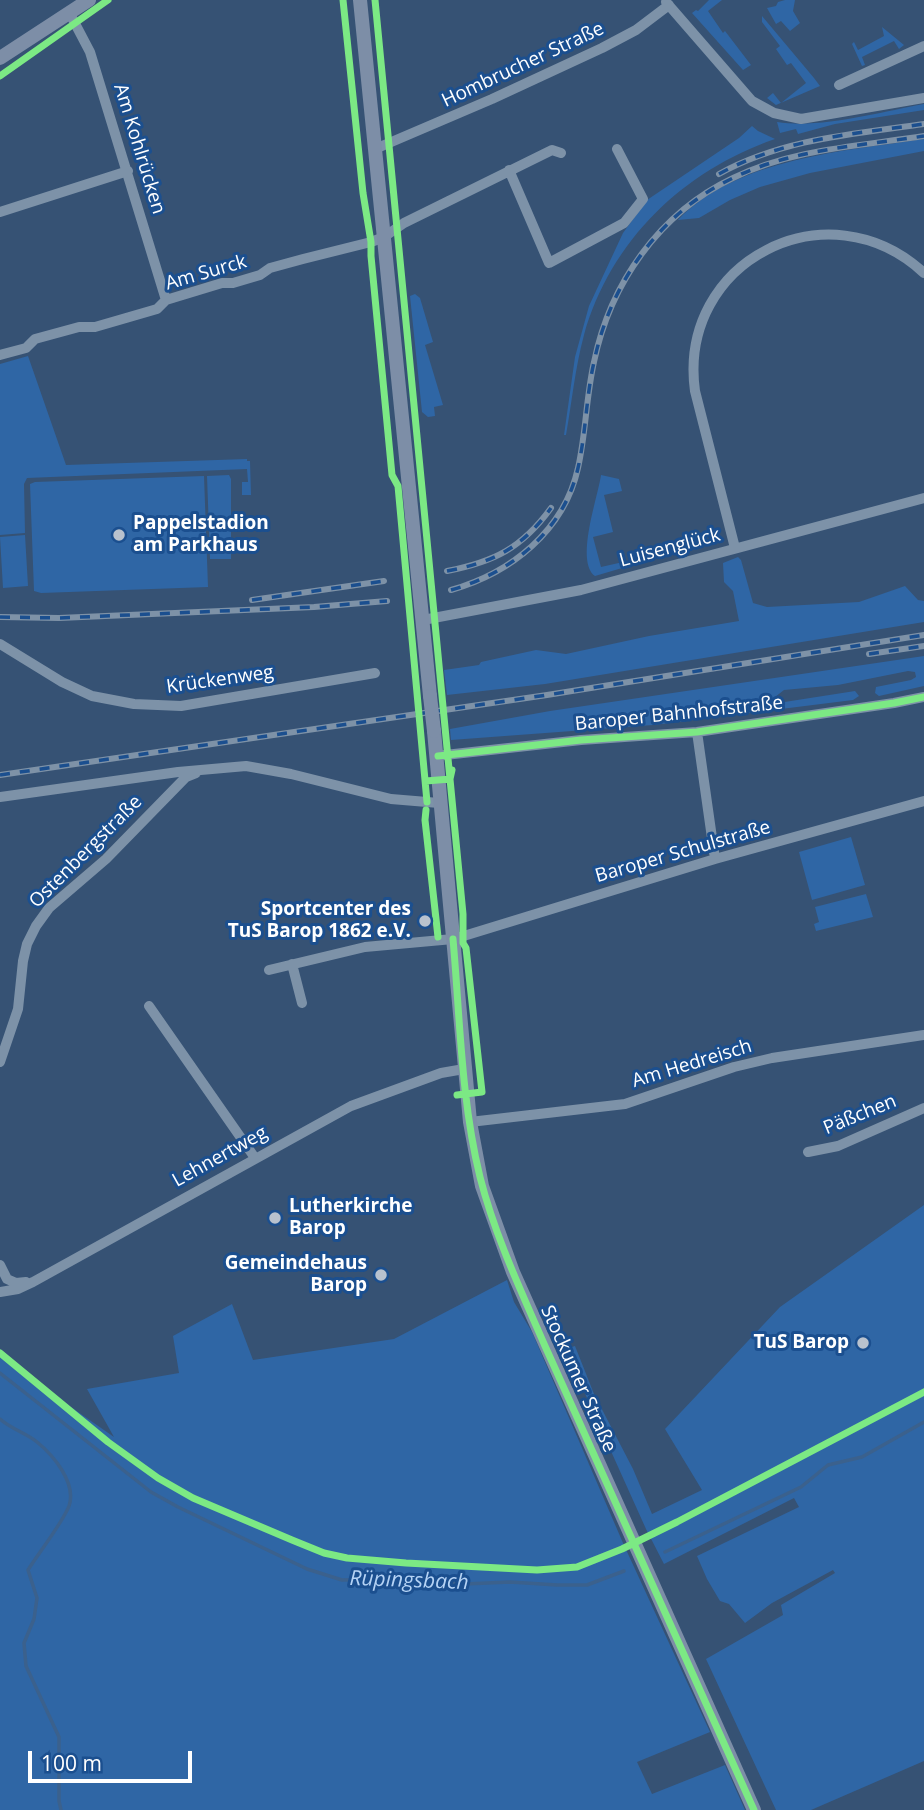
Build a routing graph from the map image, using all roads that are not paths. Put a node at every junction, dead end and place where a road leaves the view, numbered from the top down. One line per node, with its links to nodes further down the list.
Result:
1 (89, 0): 4 (main road)
2 (360, 0): 9 (main road, Stockumer Straße)
3 (667, 3): 8 (street, Hombrucher Straße); 9 (street, Hombrucher Straße)
4 (69, 12): 6 (main road); 13 (street, Am Kohlrücken)
5 (924, 46): 7 (street)
6 (0, 58)
7 (839, 85)
8 (924, 98)
9 (375, 149): 15 (main road, Stockumer Straße)
10 (617, 149): 12 (street)
11 (561, 153): 12 (street, Am Surck)
12 (509, 170): 15 (street, Am Surck)
13 (128, 171): 14 (street); 17 (street, Am Kohlrücken)
14 (0, 212)
15 (384, 237): 17 (street, Am Surck); 21 (main road, Stockumer Straße)
16 (924, 273): 20 (street)
17 (166, 300): 18 (street, Am Surck)
18 (0, 355)
19 (924, 498): 20 (street, Luisenglück)
20 (735, 548): 21 (street, Luisenglück)
21 (423, 620): 26 (main road, Stockumer Straße, bridge)
22 (0, 644): 23 (street, Krückenweg)
23 (375, 673)
24 (924, 697): 25 (street, Baroper Bahnhofstraße)
25 (697, 732): 26 (street, Baroper Bahnhofstraße); 31 (street)
26 (436, 757): 30 (main road, Stockumer Straße)
27 (206, 769): 28 (street, Ostenbergstraße); 30 (street, Ostenbergstraße); 38 (street, Ostenbergstraße)
28 (0, 797)
29 (924, 801): 31 (street, Baroper Schulstraße)
30 (439, 803): 32 (main road, Stockumer Straße)
31 (715, 859): 32 (street, Baroper Schulstraße)
32 (453, 939): 33 (street, Baroper Schulstraße); 39 (main road, Stockumer Straße)
33 (292, 964): 34 (street, Baroper Schulstraße); 35 (street)
34 (269, 970)
35 (302, 1003)
36 (149, 1006): 43 (street)
37 (924, 1035): 41 (street, Am Hedreisch)
38 (0, 1062)
39 (464, 1069): 41 (main road, Stockumer Straße); 43 (street, Lehnertweg)
40 (924, 1108): 42 (street, Päßchen)
41 (470, 1122): 47 (main road, Stockumer Straße)
42 (808, 1152)
43 (255, 1158): 45 (street, Lehnertweg)
44 (0, 1265): 45 (street)
45 (33, 1282): 46 (street, Lehnertweg)
46 (0, 1292)
47 (754, 1810)

